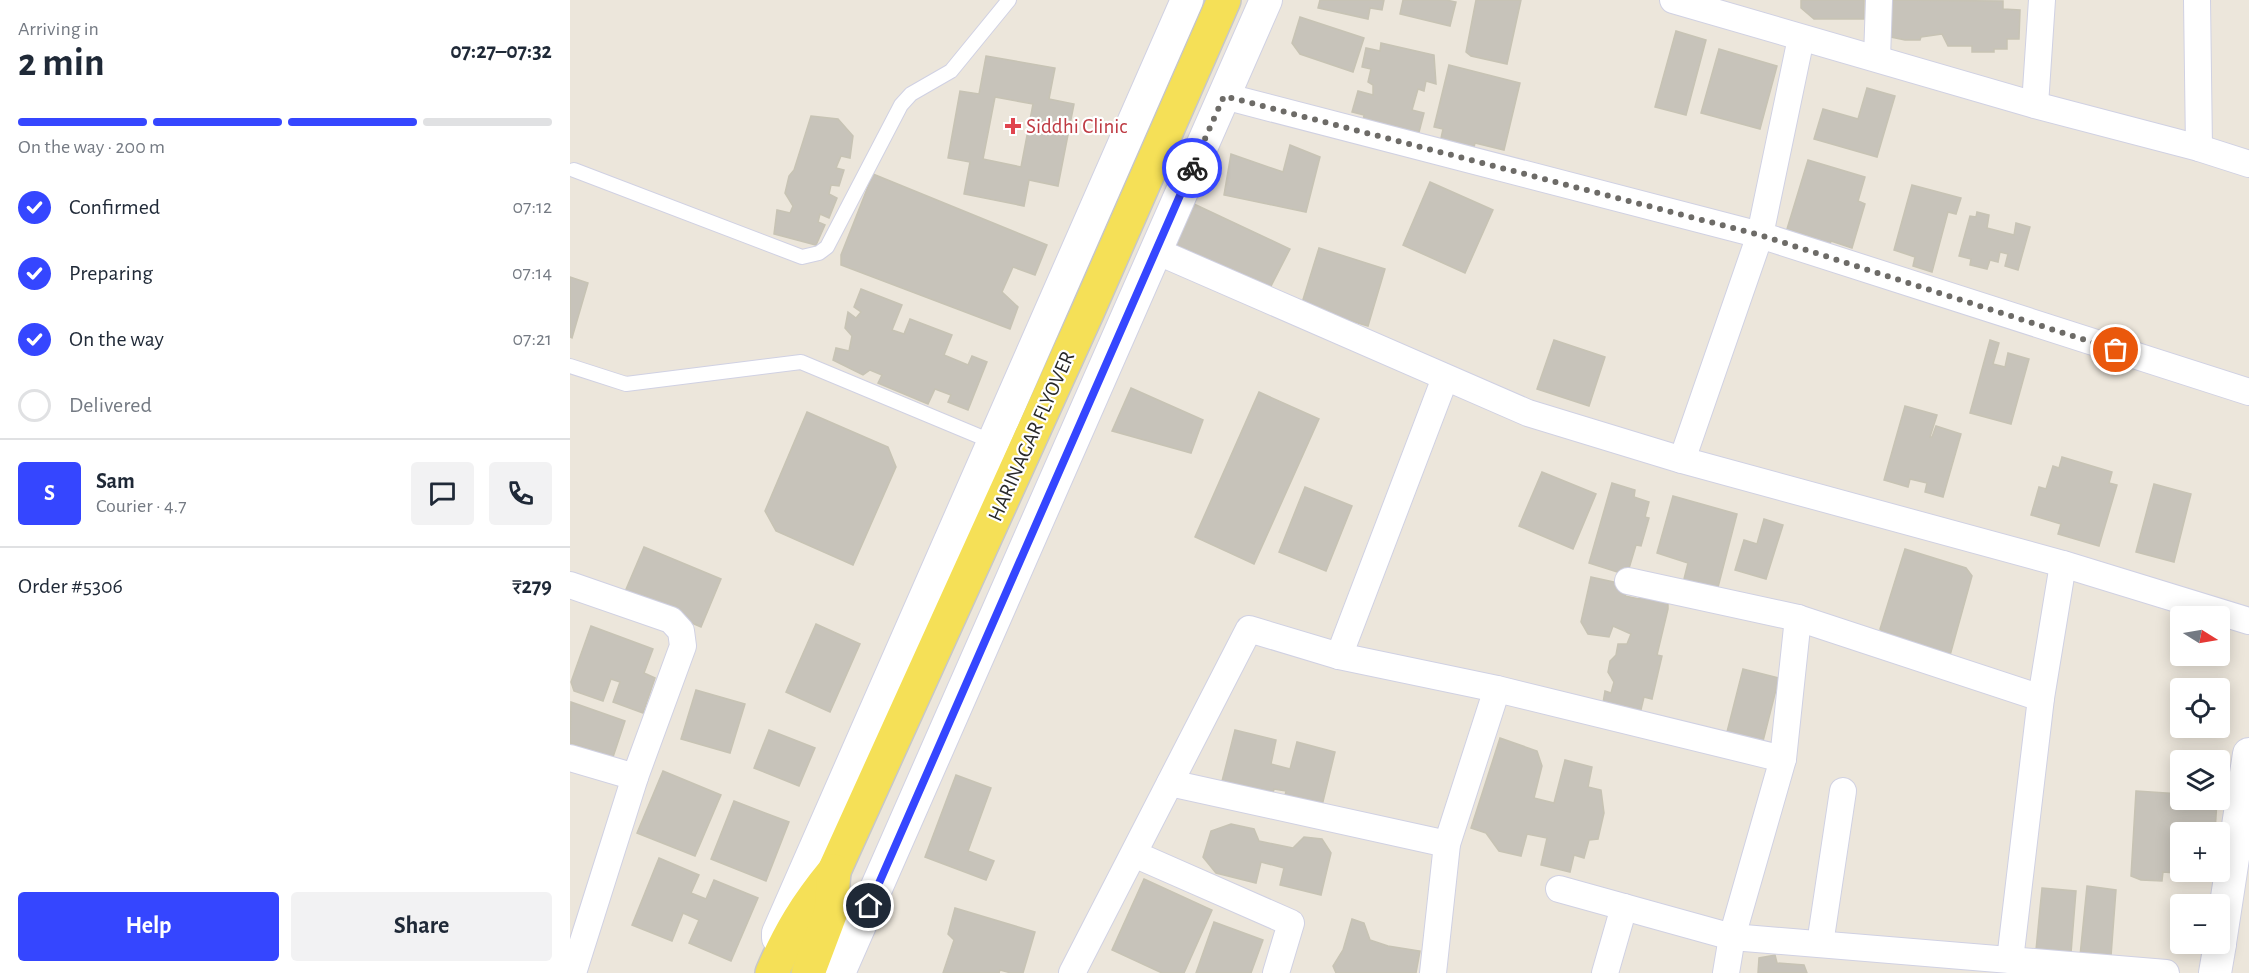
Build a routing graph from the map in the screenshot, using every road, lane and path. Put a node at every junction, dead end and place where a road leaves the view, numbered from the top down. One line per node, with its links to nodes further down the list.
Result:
1 (1009, 0): 15 (lane)
2 (1187, 0): 21 (street)
3 (1224, 0): 46 (main road, HARINAGAR FLYOVER)
4 (1266, 0): 11 (street)
5 (1673, 0): 9 (street)
6 (1879, 0): 10 (street)
7 (2042, 0): 12 (street)
8 (2197, 0): 13 (street)
9 (1801, 38): 10 (street); 16 (street)
10 (1877, 58): 12 (street)
11 (1224, 96): 16 (street); 17 (street)
12 (2035, 105): 13 (street)
13 (2199, 148): 14 (street)
14 (2249, 164)
15 (574, 170)
16 (1760, 235): 20 (street); 22 (street)
17 (1156, 251): 19 (street); 49 (street)
18 (570, 366): 21 (lane)
19 (1445, 378): 22 (street); 28 (street)
20 (2249, 392)
21 (993, 442): 46 (street)
22 (1682, 460): 23 (street)
23 (2063, 564): 27 (street); 30 (street)
24 (1628, 581): 26 (street)
25 (570, 585): 34 (street)
26 (1798, 618): 30 (street); 33 (street)
27 (2249, 621)
28 (1339, 656): 29 (street); 35 (street)
29 (1497, 689): 33 (street); 37 (street)
30 (2041, 698): 47 (street)
31 (2249, 754): 39 (street)
32 (570, 758): 34 (street)
33 (1783, 759): 43 (street)
34 (635, 777): 48 (street)
35 (1170, 783): 37 (street); 38 (street)
36 (1843, 791): 44 (street)
37 (1447, 844): 52 (street)
38 (1134, 854): 50 (street); 51 (street)
39 (2240, 876): 42 (street)
40 (1559, 889): 41 (street)
41 (1624, 907): 43 (street); 53 (street)
42 (2230, 910)
43 (1732, 937): 44 (street); 54 (street)
44 (1820, 944): 47 (street)
45 (2219, 954): 56 (street)
46 (793, 957)
47 (2010, 960): 55 (street)
48 (573, 973)
49 (841, 973)
50 (1072, 973)
51 (1276, 973)
52 (1433, 973)
53 (1605, 973)
54 (1726, 973)
55 (2166, 973)
56 (2216, 973)

